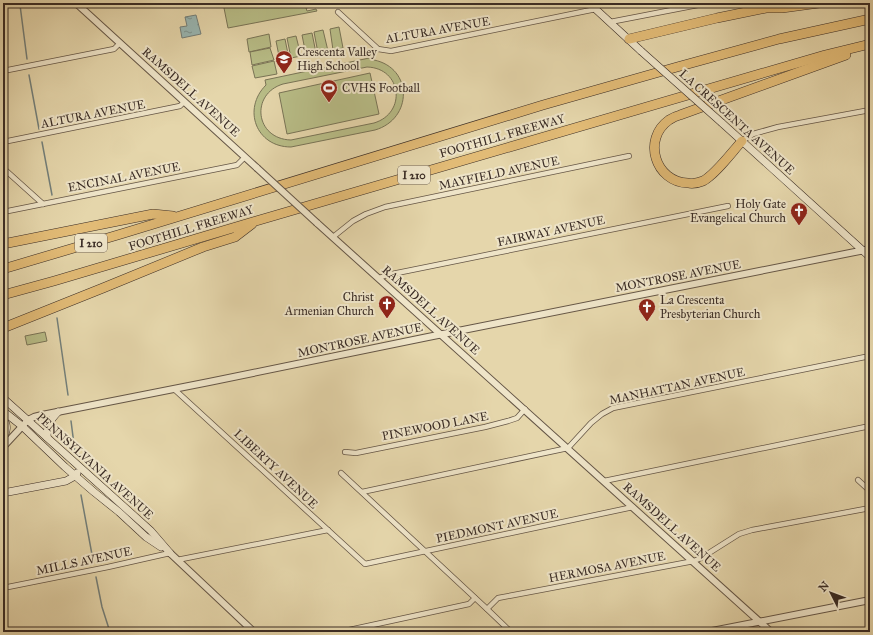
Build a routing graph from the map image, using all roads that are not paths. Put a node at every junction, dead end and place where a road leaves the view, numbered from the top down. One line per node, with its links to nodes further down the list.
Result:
1 (76, 3): 10 (street, RAMSDELL AVENUE)
2 (589, 3): 5 (main road, LA CRESCENTA AVENUE)
3 (708, 3): 8 (street)
4 (819, 3): 9 (highway)
5 (596, 9): 6 (street, ALTURA AVENUE); 8 (main road, LA CRESCENTA AVENUE)
6 (338, 12)
7 (870, 20): 23 (highway, FOOTHILL FREEWAY / I 210)
8 (610, 22): 9 (main road, LA CRESCENTA AVENUE)
9 (629, 39): 15 (main road, LA CRESCENTA AVENUE, bridge)
10 (120, 43): 12 (street); 13 (street, RAMSDELL AVENUE)
11 (870, 45): 15 (highway); 24 (highway, FOOTHILL FREEWAY / I 210)
12 (3, 71)
13 (184, 102): 16 (street, ALTURA AVENUE); 18 (street, RAMSDELL AVENUE)
14 (870, 110): 15 (street)
15 (742, 141): 28 (main road, LA CRESCENTA AVENUE)
16 (3, 142)
17 (629, 156): 25 (street, MAYFIELD AVENUE)
18 (245, 157): 20 (street, ENCINAL AVENUE); 25 (street, RAMSDELL AVENUE, bridge)
19 (3, 168): 20 (street)
20 (43, 204): 22 (street, ENCINAL AVENUE)
21 (728, 206): 31 (street, FAIRWAY AVENUE)
22 (3, 212)
23 (178, 216): 26 (highway); 30 (highway, FOOTHILL FREEWAY / I 210)
24 (256, 221): 32 (highway, FOOTHILL FREEWAY / I 210); 33 (highway)
25 (333, 236): 31 (street, RAMSDELL AVENUE)
26 (3, 244)
27 (870, 249): 28 (street, MONTROSE AVENUE)
28 (861, 250): 29 (main road, LA CRESCENTA AVENUE); 34 (street, MONTROSE AVENUE)
29 (870, 258)
30 (3, 269)
31 (379, 278): 34 (street, RAMSDELL AVENUE)
32 (3, 295)
33 (3, 328)
34 (440, 334): 36 (street, MONTROSE AVENUE); 38 (street, RAMSDELL AVENUE)
35 (870, 356): 48 (street, MANHATTAN AVENUE)
36 (174, 389): 40 (street, MONTROSE AVENUE); 60 (street, LIBERTY AVENUE)
37 (3, 398): 42 (main road, PENNSYLVANIA AVENUE)
38 (525, 409): 48 (street, RAMSDELL AVENUE); 49 (street, PINEWOOD LANE)
39 (3, 411): 43 (main road, PENNSYLVANIA AVENUE)
40 (58, 412): 42 (street, MONTROSE AVENUE); 45 (main road)
41 (3, 419): 46 (main road)
42 (28, 420): 43 (street, MONTROSE AVENUE); 45 (main road, PENNSYLVANIA AVENUE)
43 (22, 426): 47 (street, MONTROSE AVENUE); 52 (main road, PENNSYLVANIA AVENUE)
44 (870, 426): 53 (street)
45 (47, 437): 50 (main road, PENNSYLVANIA AVENUE)
46 (3, 440)
47 (3, 447)
48 (568, 448): 53 (street, RAMSDELL AVENUE); 56 (street)
49 (346, 452)
50 (82, 469): 52 (main road); 62 (main road, PENNSYLVANIA AVENUE)
51 (341, 472): 56 (street)
52 (75, 476): 57 (main road); 62 (main road, PENNSYLVANIA AVENUE)
53 (604, 480): 58 (street, RAMSDELL AVENUE)
54 (858, 480): 55 (street)
55 (870, 491)
56 (362, 492): 61 (street)
57 (3, 493)
58 (633, 508): 61 (street, PIEDMONT AVENUE); 64 (street, RAMSDELL AVENUE)
59 (870, 508): 64 (street, HERMOSA AVENUE)
60 (328, 530): 63 (street); 65 (street, LIBERTY AVENUE)
61 (425, 552): 65 (street, PIEDMONT AVENUE); 67 (street)
62 (170, 553): 63 (street, PENNSYLVANIA AVENUE); 66 (street, MILLS AVENUE)
63 (177, 560): 71 (street, PENNSYLVANIA AVENUE)
64 (694, 561): 69 (street, HERMOSA AVENUE); 70 (street, RAMSDELL AVENUE)
65 (365, 564)
66 (3, 588)
67 (475, 598): 69 (street); 72 (street)
68 (870, 600): 70 (street)
69 (487, 609): 73 (street)
70 (759, 621): 74 (street); 75 (street, RAMSDELL AVENUE)
71 (254, 632)
72 (340, 632)
73 (511, 632)
74 (708, 632)
75 (771, 632)

